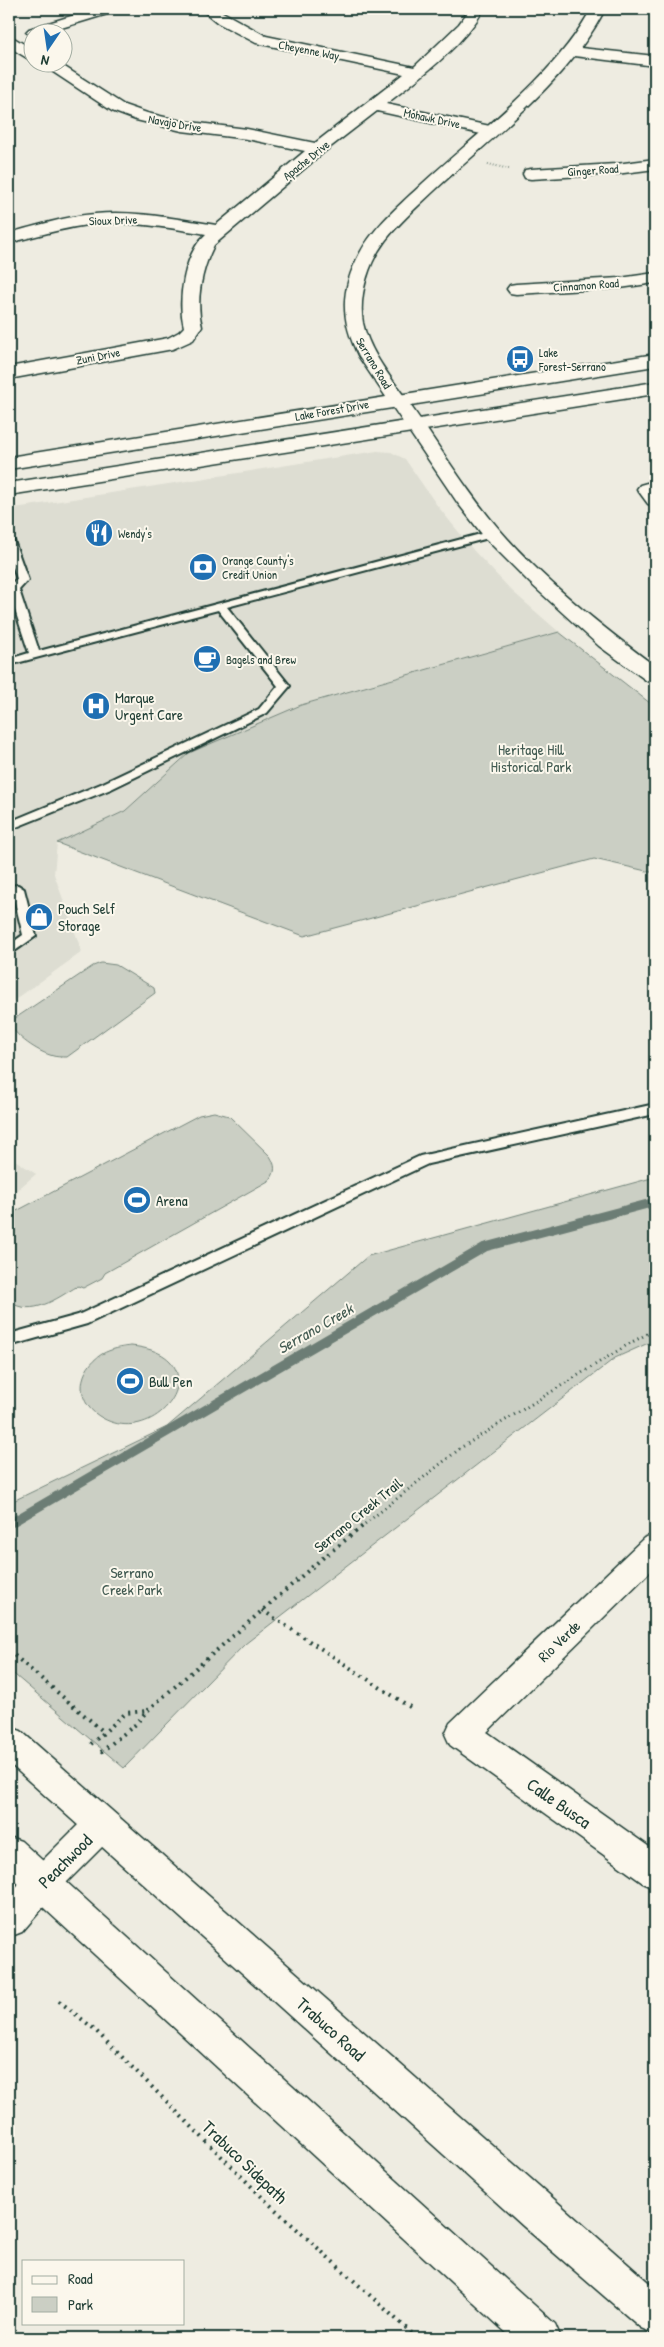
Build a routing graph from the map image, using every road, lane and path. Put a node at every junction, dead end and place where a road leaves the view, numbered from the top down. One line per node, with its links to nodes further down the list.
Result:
1 (109, 9): 5 (street)
2 (208, 9): 12 (street, Cheyenne Way)
3 (477, 9): 12 (street, Apache Drive)
4 (598, 9): 9 (street, Serrano Road)
5 (68, 22)
6 (22, 36): 7 (street)
7 (9, 40): 8 (street)
8 (22, 48)
9 (571, 52): 10 (street); 14 (street, Serrano Road)
10 (655, 61)
11 (61, 72): 15 (street, Navajo Drive)
12 (417, 72): 13 (street, Apache Drive)
13 (375, 106): 14 (street, Mohawk Drive); 15 (street, Apache Drive)
14 (490, 130): 16 (street, Serrano Road)
15 (318, 150): 19 (street, Apache Drive)
16 (460, 158): 18 (path); 27 (street, Serrano Road)
17 (655, 164): 18 (street, Ginger Road)
18 (531, 174)
19 (218, 231): 20 (street, Sioux Drive); 23 (street, Apache Drive)
20 (9, 238)
21 (655, 278): 22 (street, Cinnamon Road)
22 (516, 289)
23 (186, 336): 25 (street, Zuni Drive)
24 (655, 360): 27 (street, Lake Forest Drive)
25 (9, 373)
26 (655, 388): 28 (street, Lake Forest Drive)
27 (396, 400): 28 (street, Serrano Road); 29 (street, Lake Forest Drive)
28 (415, 426): 30 (street, Lake Forest Drive); 31 (street, Serrano Road)
29 (9, 463)
30 (9, 489)
31 (492, 534): 34 (lane); 37 (street, Serrano Road)
32 (9, 541): 33 (lane)
33 (11, 588): 35 (lane)
34 (220, 607): 35 (lane); 38 (lane)
35 (35, 655): 36 (lane)
36 (9, 662)
37 (655, 676)
38 (9, 826)
39 (9, 890): 40 (lane)
40 (9, 951)
41 (655, 1109): 43 (lane)
42 (655, 1330): 45 (path, Serrano Creek Trail)
43 (9, 1340)
44 (655, 1547): 50 (street, Rio Verde)
45 (262, 1610): 47 (path); 48 (path, Serrano Creek Trail)
46 (9, 1651): 49 (path)
47 (413, 1710)
48 (147, 1711): 49 (path); 53 (path, Serrano Creek Trail)
49 (104, 1732): 52 (path)
50 (462, 1734): 56 (street, Calle Busca)
51 (9, 1742): 54 (street, Trabuco Road)
52 (91, 1744)
53 (101, 1752)
54 (101, 1825): 57 (street, Peachwood); 60 (street, Trabuco Road)
55 (9, 1853): 57 (street)
56 (655, 1872)
57 (41, 1884): 58 (street, Peachwood); 62 (street)
58 (9, 1920)
59 (59, 2001): 61 (path, Trabuco Sidepath)
60 (655, 2314)
61 (417, 2338)
62 (541, 2338)

